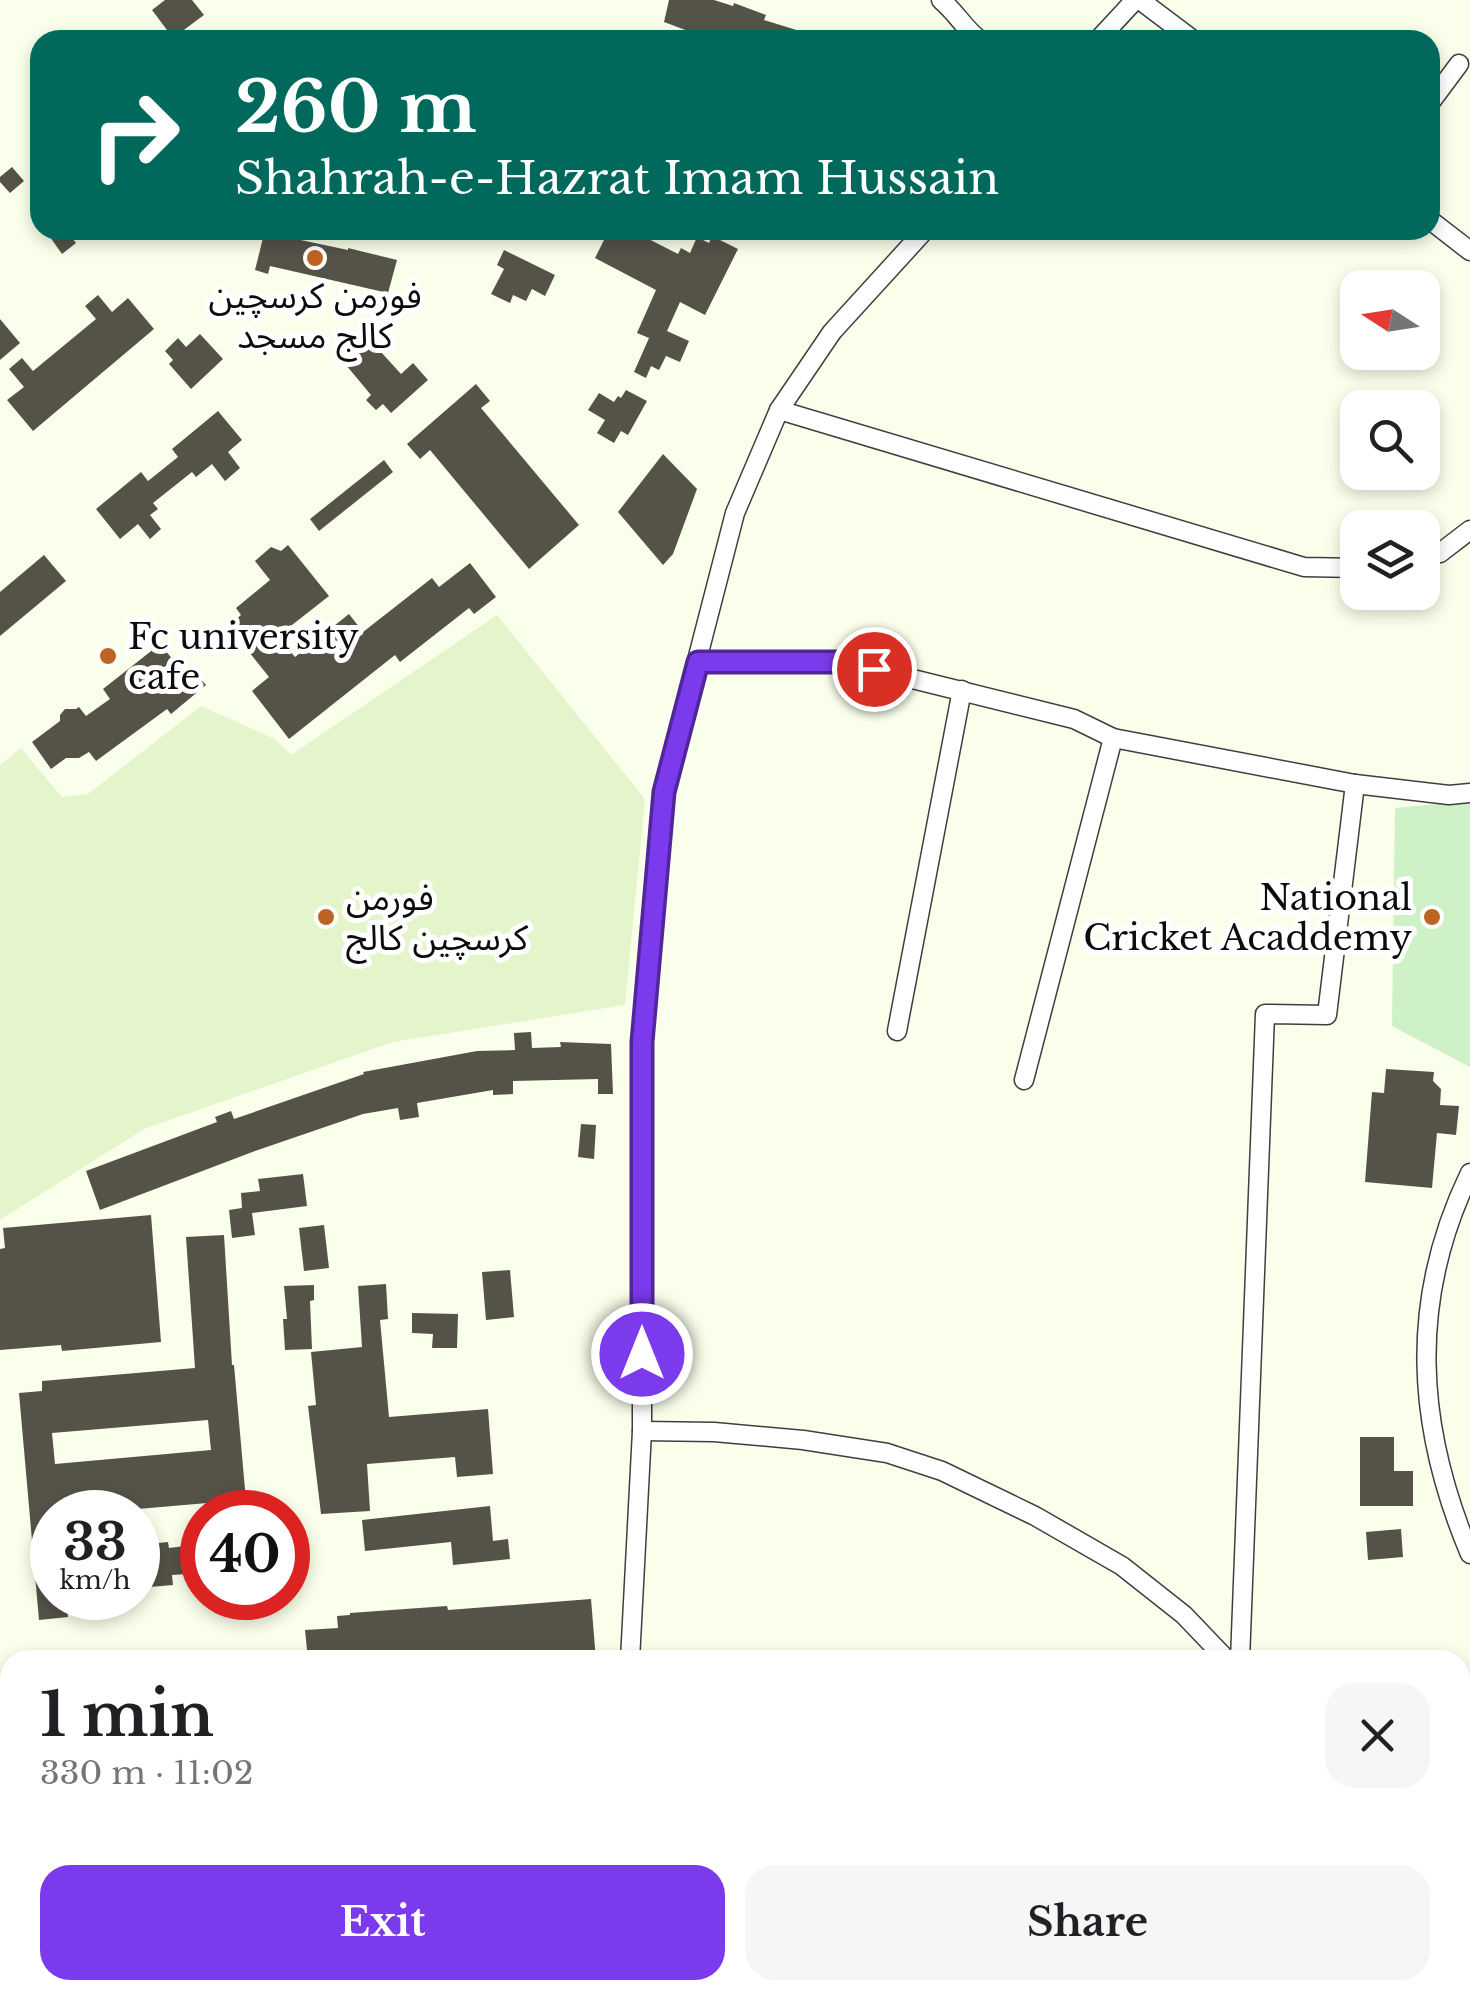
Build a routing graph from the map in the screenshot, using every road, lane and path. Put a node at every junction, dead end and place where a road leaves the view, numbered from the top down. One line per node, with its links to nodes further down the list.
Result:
1 (941, 0): 3 (street)
2 (1137, 0): 4 (street); 5 (street)
3 (968, 30)
4 (1108, 30)
5 (1179, 30)
6 (1459, 64): 7 (street)
7 (1440, 90)
8 (1440, 229): 10 (street)
9 (916, 240): 11 (street)
10 (1470, 251)
11 (779, 410): 14 (street); 15 (street)
12 (1470, 530): 13 (street)
13 (1440, 553)
14 (1340, 568)
15 (698, 662): 16 (street); 23 (street)
16 (962, 690): 17 (street); 20 (street)
17 (1113, 738): 18 (street); 21 (street)
18 (1355, 784): 19 (street); 27 (street)
19 (1470, 793)
20 (897, 1031)
21 (1024, 1080)
22 (1470, 1173): 24 (street)
23 (642, 1431): 25 (street); 26 (street)
24 (1470, 1554)
25 (631, 1650)
26 (1217, 1650)
27 (1240, 1650)

